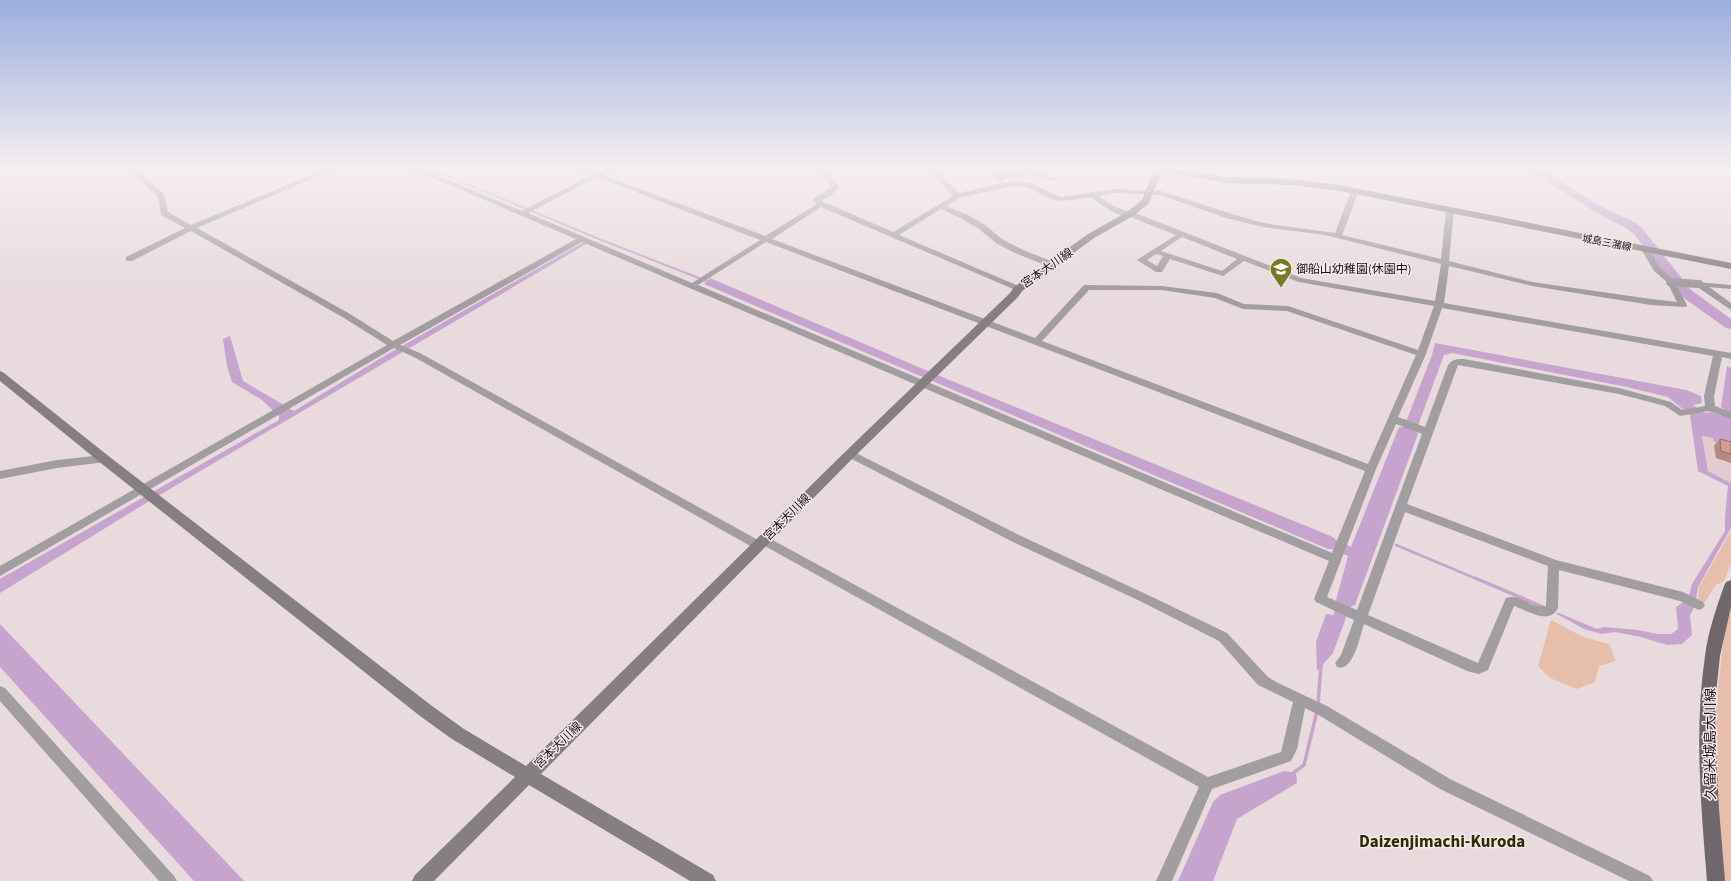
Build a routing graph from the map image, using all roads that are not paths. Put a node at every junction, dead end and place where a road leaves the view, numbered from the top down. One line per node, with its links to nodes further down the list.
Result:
1 (163, 208): 18 (street)
2 (237, 208): 18 (street)
3 (511, 208): 16 (street)
4 (532, 208): 16 (street)
5 (687, 208): 22 (street)
6 (814, 208): 22 (street)
7 (831, 208): 20 (street)
8 (937, 208): 20 (street)
9 (945, 208): 30 (street)
10 (1114, 208): 17 (street)
11 (1137, 208): 17 (main road, 宮本大川線)
12 (1206, 208): 21 (street)
13 (1349, 208): 21 (street)
14 (1441, 208): 15 (main road, 城島三潴線)
15 (1450, 210): 24 (main road, 城島三潴線); 29 (street)
16 (523, 213): 23 (street)
17 (1129, 215): 19 (street); 30 (main road, 宮本大川線)
18 (191, 228): 28 (street); 41 (street)
19 (1182, 234): 25 (street); 27 (street)
20 (894, 235): 36 (street)
21 (1338, 236): 29 (street)
22 (765, 238): 34 (street); 39 (street)
23 (586, 240): 34 (street); 41 (street)
24 (1645, 249): 31 (main road, 城島三潴線); 32 (street)
25 (1155, 251): 26 (street); 26 (street)
26 (1167, 256): 27 (street)
27 (1244, 258): 37 (street)
28 (129, 259)
29 (1446, 263): 32 (street); 37 (street)
30 (1053, 265): 36 (main road, 宮本大川線)
31 (1731, 266)
32 (1670, 281): 33 (street, bridge)
33 (1699, 284): 35 (street); 38 (street)
34 (692, 286): 45 (street)
35 (1731, 287)
36 (1018, 289): 39 (main road, 宮本大川線)
37 (1439, 305): 42 (street); 43 (street)
38 (1731, 306)
39 (984, 322): 40 (street); 45 (main road, 宮本大川線)
40 (1037, 341): 42 (street); 52 (street)
41 (395, 346): 54 (street); 56 (street)
42 (1421, 354): 48 (street)
43 (1724, 354): 46 (street)
44 (1, 376): 51 (main road)
45 (924, 383): 50 (main road, 宮本大川線); 57 (street)
46 (1706, 409): 47 (street); 49 (street)
47 (1728, 415)
48 (1398, 421): 49 (street); 52 (street)
49 (1424, 431): 55 (street)
50 (850, 454): 56 (main road, 宮本大川線); 65 (street)
51 (102, 459): 53 (street); 54 (main road)
52 (1371, 469): 57 (street)
53 (0, 475)
54 (142, 489): 59 (street); 66 (main road)
55 (1401, 506): 58 (street); 62 (street)
56 (761, 543): 66 (main road, 宮本大川線); 67 (street)
57 (1336, 556): 62 (street)
58 (1554, 564): 61 (street); 62 (street)
59 (0, 571)
60 (1731, 586): 73 (main road, 久留米城島大川線)
61 (1699, 605)
62 (1357, 617): 63 (street)
63 (1341, 664)
64 (0, 692): 68 (street)
65 (1311, 704): 67 (street); 72 (street)
66 (527, 775): 69 (main road, 宮本大川線); 70 (main road)
67 (1207, 784): 71 (street)
68 (169, 881)
69 (421, 881)
70 (707, 881)
71 (1164, 881)
72 (1645, 881)
73 (1716, 881)

